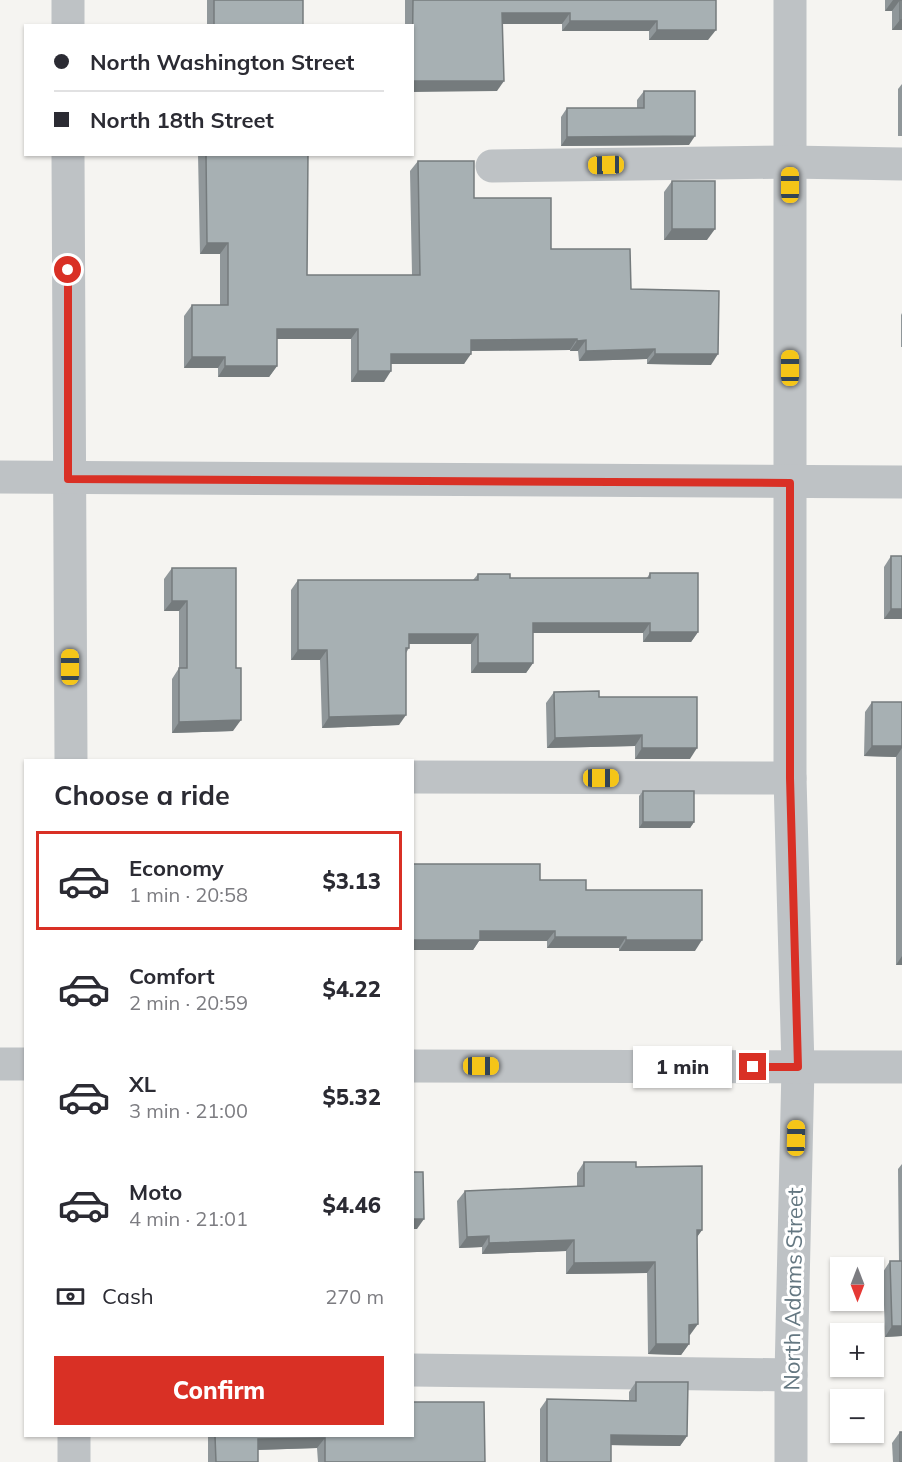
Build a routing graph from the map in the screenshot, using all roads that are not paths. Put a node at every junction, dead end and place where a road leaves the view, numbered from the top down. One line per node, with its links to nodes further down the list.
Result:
1 (68, 0): 3 (street)
2 (789, 0): 5 (street, North Adams Street)
3 (68, 24)
4 (68, 156): 9 (street)
5 (790, 162): 6 (street); 7 (street); 11 (street, North Adams Street)
6 (902, 164)
7 (492, 166)
8 (0, 477): 9 (street)
9 (68, 479): 11 (street); 12 (street)
10 (902, 482): 11 (street)
11 (790, 483): 14 (street, North Adams Street)
12 (71, 759)
13 (414, 777): 14 (street)
14 (790, 778): 18 (street, North Adams Street)
15 (0, 1064): 16 (street)
16 (24, 1064)
17 (414, 1066): 18 (street)
18 (798, 1067): 19 (street); 21 (street, North Adams Street)
19 (902, 1067)
20 (414, 1370): 21 (street)
21 (791, 1375): 24 (street, North Adams Street)
22 (74, 1437): 23 (street)
23 (74, 1462)
24 (791, 1462)

